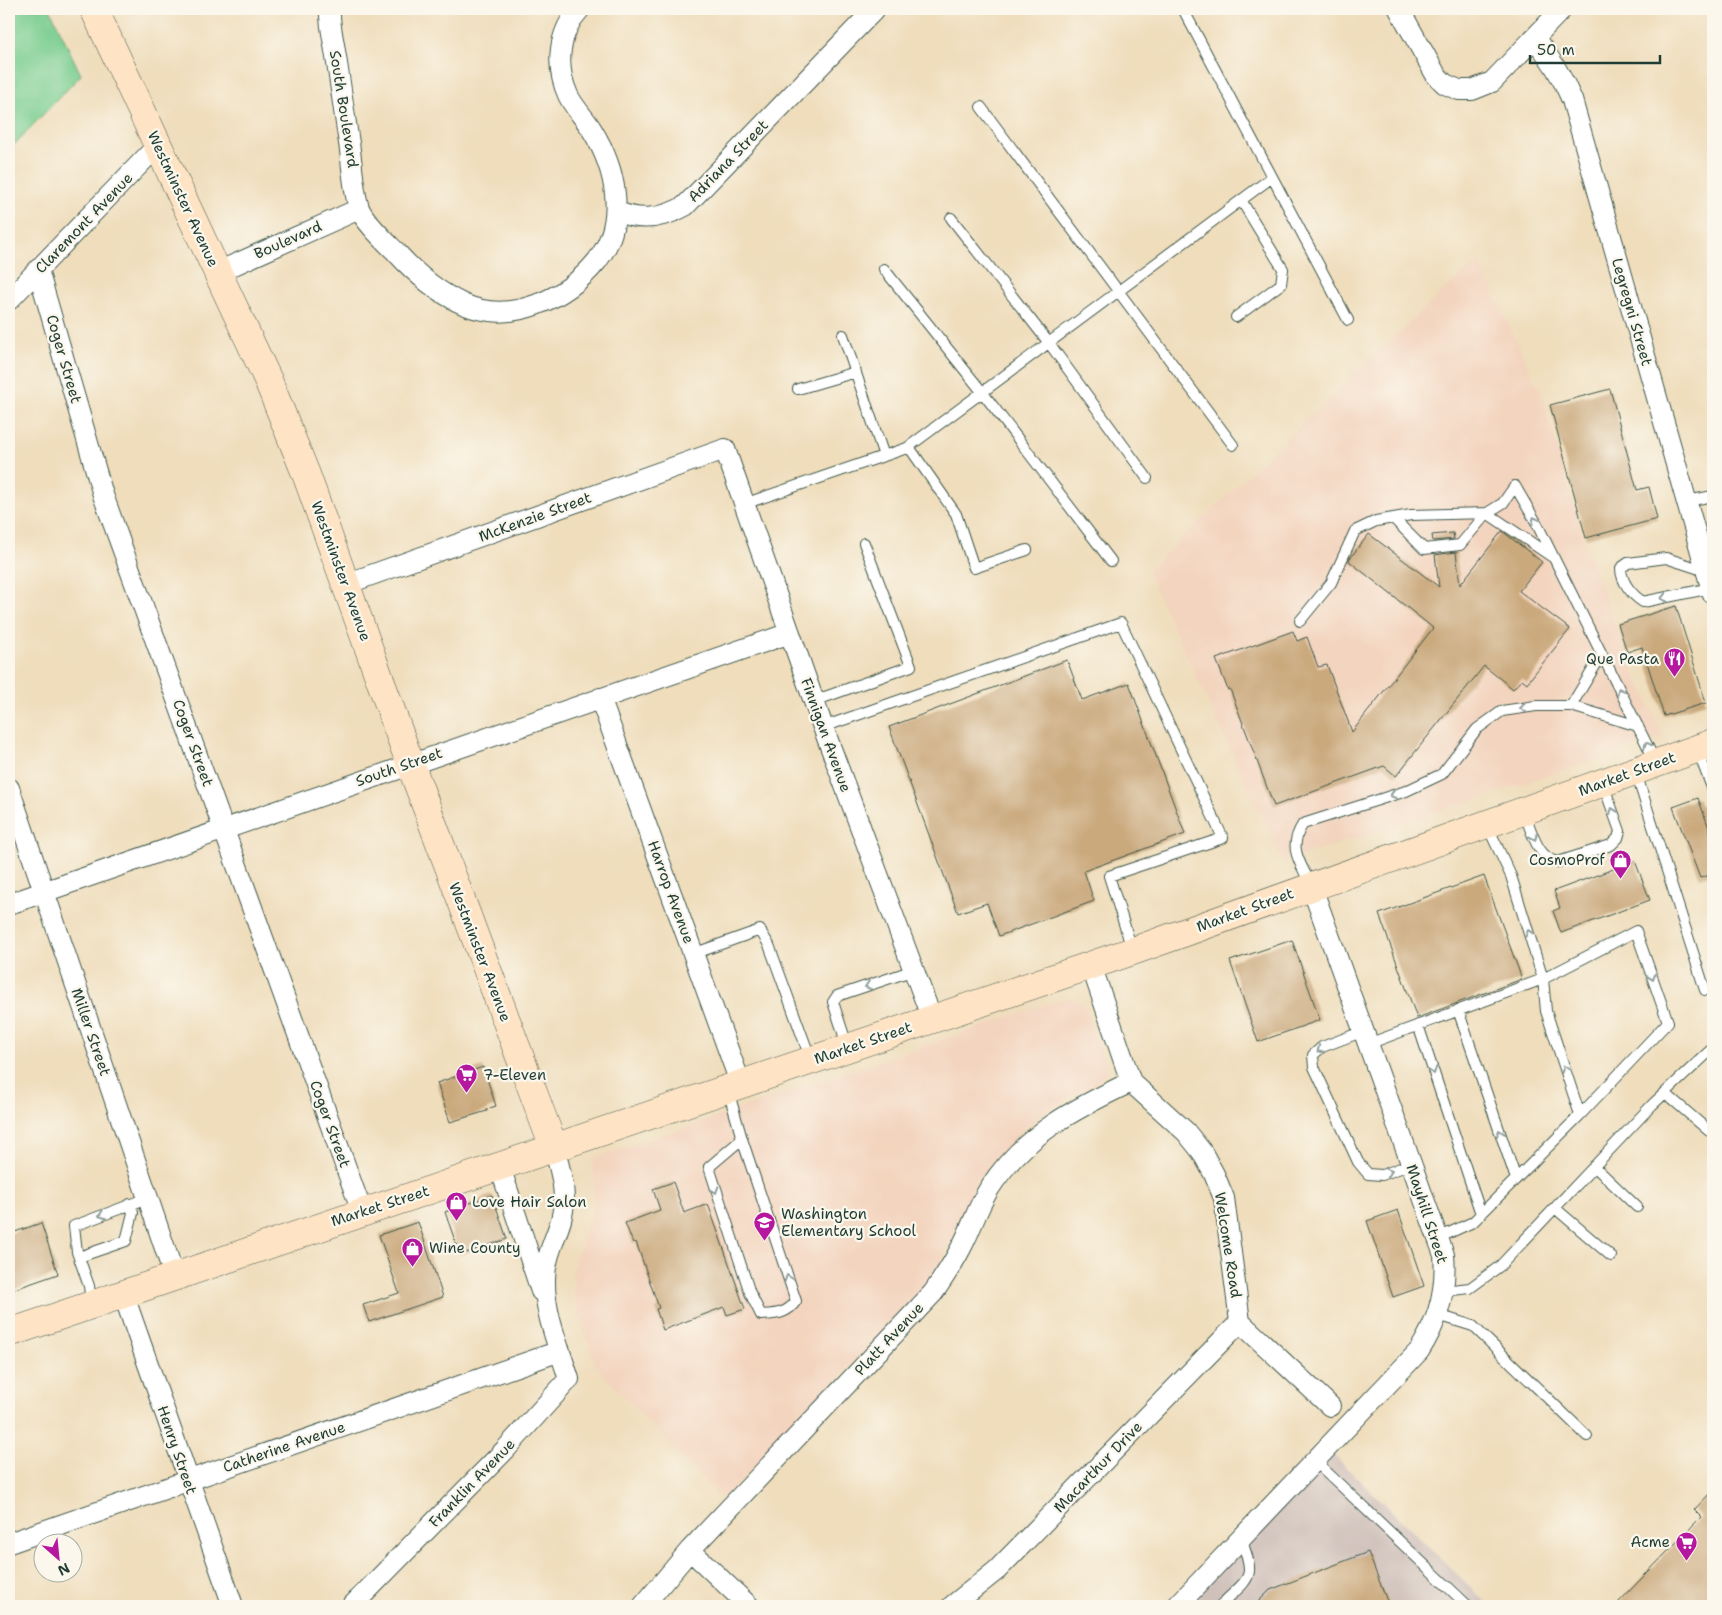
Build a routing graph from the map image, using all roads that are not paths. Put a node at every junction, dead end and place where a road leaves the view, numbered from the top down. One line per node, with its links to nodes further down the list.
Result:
1 (94, 9): 10 (main road, Westminster Avenue)
2 (330, 9): 13 (street, South Boulevard)
3 (580, 9): 14 (street)
4 (875, 9): 14 (street, Adriana Street)
5 (1183, 9): 11 (lane)
6 (1399, 9): 8 (street)
7 (1562, 9): 8 (street)
8 (1534, 38): 34 (street, Legregni Street)
9 (981, 107): 19 (lane)
10 (158, 145): 17 (street, Claremont Avenue); 18 (main road, Westminster Avenue)
11 (1271, 178): 12 (lane); 22 (lane)
12 (1241, 200): 19 (lane); 21 (lane)
13 (359, 209): 14 (street); 18 (street, Boulevard)
14 (616, 211)
15 (951, 218): 24 (lane)
16 (884, 268): 27 (lane)
17 (38, 270): 20 (street, Claremont Avenue); 60 (street, Coger Street)
18 (218, 272): 42 (main road, Westminster Avenue)
19 (1120, 290): 24 (lane); 28 (lane)
20 (9, 300)
21 (1236, 317)
22 (1348, 320)
23 (843, 336): 25 (lane)
24 (1049, 343): 27 (lane); 32 (lane)
25 (856, 372): 26 (lane); 31 (lane)
26 (798, 390)
27 (983, 393): 29 (lane); 41 (lane)
28 (1233, 445)
29 (910, 447): 31 (lane); 39 (lane)
30 (725, 449): 35 (street, Finnigan Avenue); 42 (street, McKenzie Street)
31 (884, 456): 35 (lane)
32 (1148, 478)
33 (1713, 496): 34 (lane)
34 (1686, 501): 43 (street, Legregni Street)
35 (744, 504): 45 (street, Finnigan Avenue)
36 (1487, 513): 37 (lane); 37 (lane); 40 (lane); 40 (lane, one-way to 36)
37 (1393, 518): 44 (lane)
38 (864, 543): 48 (lane)
39 (1027, 550)
40 (1552, 556): 46 (lane)
41 (1111, 561)
42 (346, 584): 53 (main road, Westminster Avenue)
43 (1710, 584): 43 (lane, one-way to 43)
44 (1300, 621)
45 (790, 633): 47 (street, South Street); 48 (street, Finnigan Avenue)
46 (1601, 656): 49 (lane); 50 (lane, one-way to 46)
47 (600, 698): 53 (street, South Street); 65 (street, Harrop Avenue)
48 (814, 700): 51 (street, Finnigan Avenue)
49 (1571, 706): 50 (lane); 61 (lane, one-way to 61)
50 (1638, 726): 54 (lane, one-way to 50)
51 (823, 727): 64 (lane); 67 (street, Finnigan Avenue)
52 (1705, 746): 54 (main road, Market Street); 57 (lane)
53 (410, 763): 60 (street, South Street); 83 (main road, Westminster Avenue)
54 (1646, 768): 55 (main road, Market Street); 69 (lane)
55 (1603, 783): 58 (main road, Market Street); 58 (lane, one-way to 55)
56 (9, 788): 62 (street, Miller Street)
57 (1713, 790)
58 (1523, 811): 59 (main road, Market Street)
59 (1487, 824): 61 (main road, Market Street); 68 (lane, one-way to 59)
60 (224, 828): 62 (street, South Street); 91 (street, Coger Street)
61 (1312, 885): 64 (main road, Market Street); 73 (street, Mayhill Street)
62 (44, 892): 63 (street, South Street); 88 (street, Miller Street)
63 (9, 904)
64 (1133, 951): 66 (main road, Market Street)
65 (693, 954): 76 (lane); 78 (street, Harrop Avenue)
66 (1091, 965): 71 (main road, Market Street); 77 (street, Welcome Road)
67 (914, 970): 71 (street, Finnigan Avenue); 74 (lane, one-way to 74)
68 (1543, 979): 70 (lane); 80 (lane, one-way to 68); 80 (lane, one-way to 80)
69 (1705, 990)
70 (1458, 1010): 72 (lane); 87 (lane, one-way to 70)
71 (932, 1018): 74 (main road, Market Street)
72 (1418, 1025): 73 (lane); 92 (lane, one-way to 92)
73 (1366, 1037): 84 (street, Mayhill Street); 84 (lane, one-way to 84)
74 (848, 1048): 76 (main road, Market Street)
75 (1713, 1048): 79 (lane)
76 (811, 1061): 78 (main road, Market Street)
77 (1131, 1082): 102 (street, Welcome Road); 111 (street, Platt Avenue)
78 (734, 1087): 82 (lane); 83 (main road, Market Street)
79 (1665, 1093): 81 (lane); 85 (lane)
80 (1580, 1115): 87 (lane)
81 (1709, 1131)
82 (742, 1139): 82 (lane, one-way to 82)
83 (554, 1148): 86 (main road, Market Street); 100 (street)
84 (1411, 1164): 93 (street, Mayhill Street)
85 (1594, 1166): 89 (lane); 90 (lane)
86 (500, 1167): 91 (main road, Market Street); 100 (street)
87 (1516, 1179): 92 (lane)
88 (139, 1201): 95 (lane); 95 (lane, one-way to 95); 96 (street, Miller Street)
89 (1637, 1207)
90 (1555, 1208): 94 (lane); 97 (lane)
91 (362, 1212): 96 (main road, Market Street)
92 (1481, 1214): 93 (lane)
93 (1438, 1238): 97 (street, Mayhill Street)
94 (1611, 1256)
95 (79, 1257): 99 (lane)
96 (174, 1275): 98 (main road, Market Street)
97 (1443, 1291): 101 (street, Mayhill Street)
98 (123, 1293): 99 (main road, Market Street); 108 (street, Henry Street)
99 (91, 1304): 103 (main road, Market Street)
100 (547, 1309): 104 (street)
101 (1438, 1315): 106 (lane); 107 (street, Mayhill Street)
102 (1240, 1322): 105 (street); 116 (street, Macarthur Drive)
103 (9, 1333)
104 (560, 1351): 108 (street, Catherine Avenue); 113 (street, Franklin Avenue)
105 (1330, 1406)
106 (1586, 1436)
107 (1315, 1461): 109 (street, Mayhill Street); 119 (lane)
108 (188, 1481): 110 (street, Catherine Avenue); 112 (street, Henry Street)
109 (1241, 1539): 117 (street, Mayhill Street); 118 (lane)
110 (9, 1543)
111 (690, 1550): 114 (street, Platt Avenue); 115 (street)
112 (233, 1606)
113 (352, 1606)
114 (643, 1606)
115 (749, 1606)
116 (952, 1606)
117 (1177, 1606)
118 (1220, 1606)
119 (1468, 1606)

